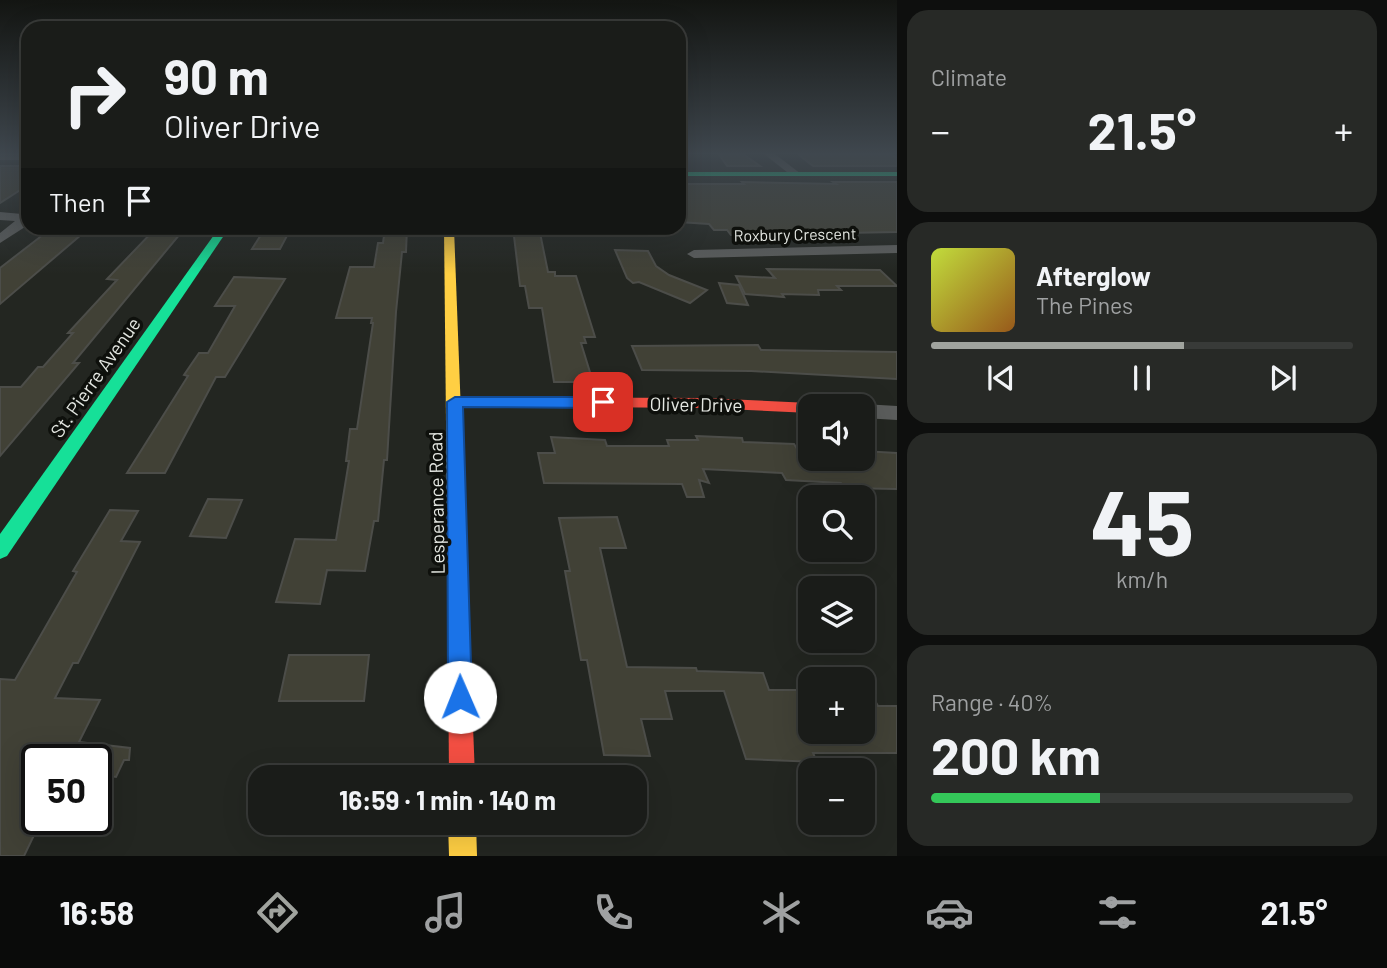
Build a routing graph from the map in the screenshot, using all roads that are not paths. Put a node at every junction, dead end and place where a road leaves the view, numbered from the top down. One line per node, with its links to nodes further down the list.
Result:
1 (0, 216): 2 (street)
2 (21, 218)
3 (21, 224): 6 (street)
4 (220, 235): 13 (street, St. Pierre Avenue)
5 (450, 235): 9 (street, Lesperance Road)
6 (0, 239)
7 (897, 249): 8 (street, Roxbury Crescent)
8 (694, 254)
9 (455, 402): 10 (street, Oliver Drive); 14 (street, Lesperance Road)
10 (798, 407)
11 (875, 412): 12 (street)
12 (897, 413)
13 (0, 550)
14 (462, 765)
15 (462, 835): 16 (street)
16 (463, 856)

